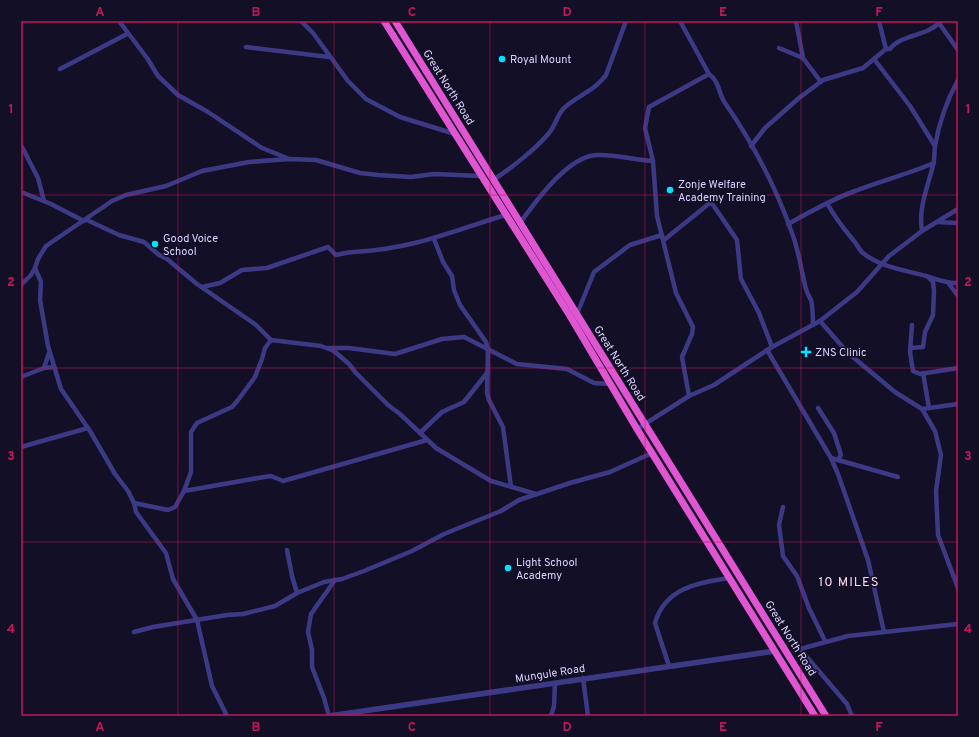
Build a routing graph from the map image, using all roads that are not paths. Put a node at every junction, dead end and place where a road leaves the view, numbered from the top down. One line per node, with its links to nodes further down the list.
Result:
1 (119, 21): 10 (street)
2 (301, 21): 15 (street)
3 (384, 21): 22 (highway, Great North Road)
4 (395, 21): 30 (highway, Great North Road)
5 (626, 21): 30 (street)
6 (680, 21): 19 (street)
7 (796, 21): 16 (street)
8 (878, 21): 13 (street)
9 (940, 22): 13 (street); 14 (street)
10 (127, 34): 18 (street); 26 (street)
11 (246, 47): 15 (street)
12 (779, 48): 16 (street)
13 (886, 49): 17 (street)
14 (958, 50)
15 (330, 57): 22 (street)
16 (803, 58): 20 (street)
17 (874, 58): 20 (street); 25 (street)
18 (60, 70)
19 (709, 74): 24 (street); 27 (street)
20 (821, 82): 24 (street)
21 (957, 82): 25 (street)
22 (454, 134): 29 (highway, Great North Road)
23 (21, 145): 33 (street)
24 (751, 146): 41 (street)
25 (935, 146): 28 (street)
26 (289, 159): 29 (street); 37 (street)
27 (653, 161): 39 (street); 43 (street)
28 (934, 163): 34 (street); 42 (street)
29 (481, 176): 31 (highway, Great North Road)
30 (493, 180): 31 (street); 39 (highway, Great North Road)
31 (486, 184): 36 (highway, Great North Road)
32 (21, 192): 33 (street)
33 (44, 201): 37 (street)
34 (827, 203): 41 (street); 45 (street)
35 (958, 208): 38 (street)
36 (505, 215): 44 (street); 70 (highway, Great North Road)
37 (86, 221): 46 (street); 51 (street)
38 (937, 222): 40 (street); 42 (street)
39 (520, 223): 53 (highway, Great North Road)
40 (958, 223)
41 (788, 224): 55 (street)
42 (922, 231): 45 (street)
43 (663, 237): 53 (street); 58 (street); 71 (street)
44 (434, 239): 51 (street); 61 (street)
45 (884, 264): 47 (street); 54 (street)
46 (35, 268): 49 (street); 63 (street)
47 (929, 278): 50 (street); 60 (street)
48 (958, 283): 50 (street)
49 (21, 284)
50 (949, 284): 52 (street)
51 (202, 287): 57 (street)
52 (958, 296)
53 (576, 314): 76 (highway, Great North Road)
54 (820, 321): 55 (street); 75 (street)
55 (813, 324): 58 (street)
56 (912, 325): 60 (street)
57 (271, 340): 59 (street); 87 (street)
58 (772, 346): 62 (street)
59 (328, 348): 61 (street); 79 (street)
60 (910, 348): 68 (street)
61 (488, 349): 67 (street); 70 (street)
62 (767, 350): 71 (street); 83 (street)
63 (50, 353): 64 (street); 65 (street)
64 (54, 367): 65 (street); 77 (street)
65 (44, 368): 69 (street)
66 (958, 368): 68 (street)
67 (486, 373): 79 (street); 86 (street)
68 (923, 373): 74 (street)
69 (21, 377)
70 (610, 384): 78 (highway, Great North Road)
71 (689, 396): 76 (street)
72 (958, 404): 74 (street)
73 (818, 408): 84 (street)
74 (929, 408): 75 (street)
75 (922, 409): 94 (street)
76 (645, 424): 78 (street); 110 (highway, Great North Road)
77 (88, 428): 81 (street); 89 (street)
78 (637, 428): 82 (highway, Great North Road)
79 (420, 433): 80 (street)
80 (427, 440): 86 (street); 87 (street)
81 (21, 447)
82 (652, 453): 88 (street); 92 (highway, Great North Road)
83 (830, 458): 84 (street); 99 (street)
84 (838, 460): 85 (street)
85 (898, 477)
86 (511, 487): 88 (street)
87 (184, 491): 89 (street)
88 (536, 494): 93 (street)
89 (134, 503): 96 (street)
90 (783, 507): 100 (street)
91 (288, 550): 95 (street)
92 (729, 578): 101 (highway, Great North Road); 102 (street)
93 (335, 580): 95 (street); 106 (street)
94 (958, 588)
95 (297, 593): 96 (street)
96 (196, 620): 98 (street); 105 (street)
97 (958, 624): 99 (street)
98 (134, 632)
99 (884, 632): 100 (street)
100 (825, 641): 111 (street)
101 (775, 651): 102 (street, Mungule Road); 109 (highway, Great North Road)
102 (669, 666): 103 (street, Mungule Road)
103 (583, 678): 104 (street, Mungule Road); 108 (street)
104 (555, 683): 106 (street, Mungule Road); 107 (street)
105 (227, 716)
106 (329, 716)
107 (551, 716)
108 (588, 716)
109 (815, 716)
110 (826, 716)
111 (852, 716)

